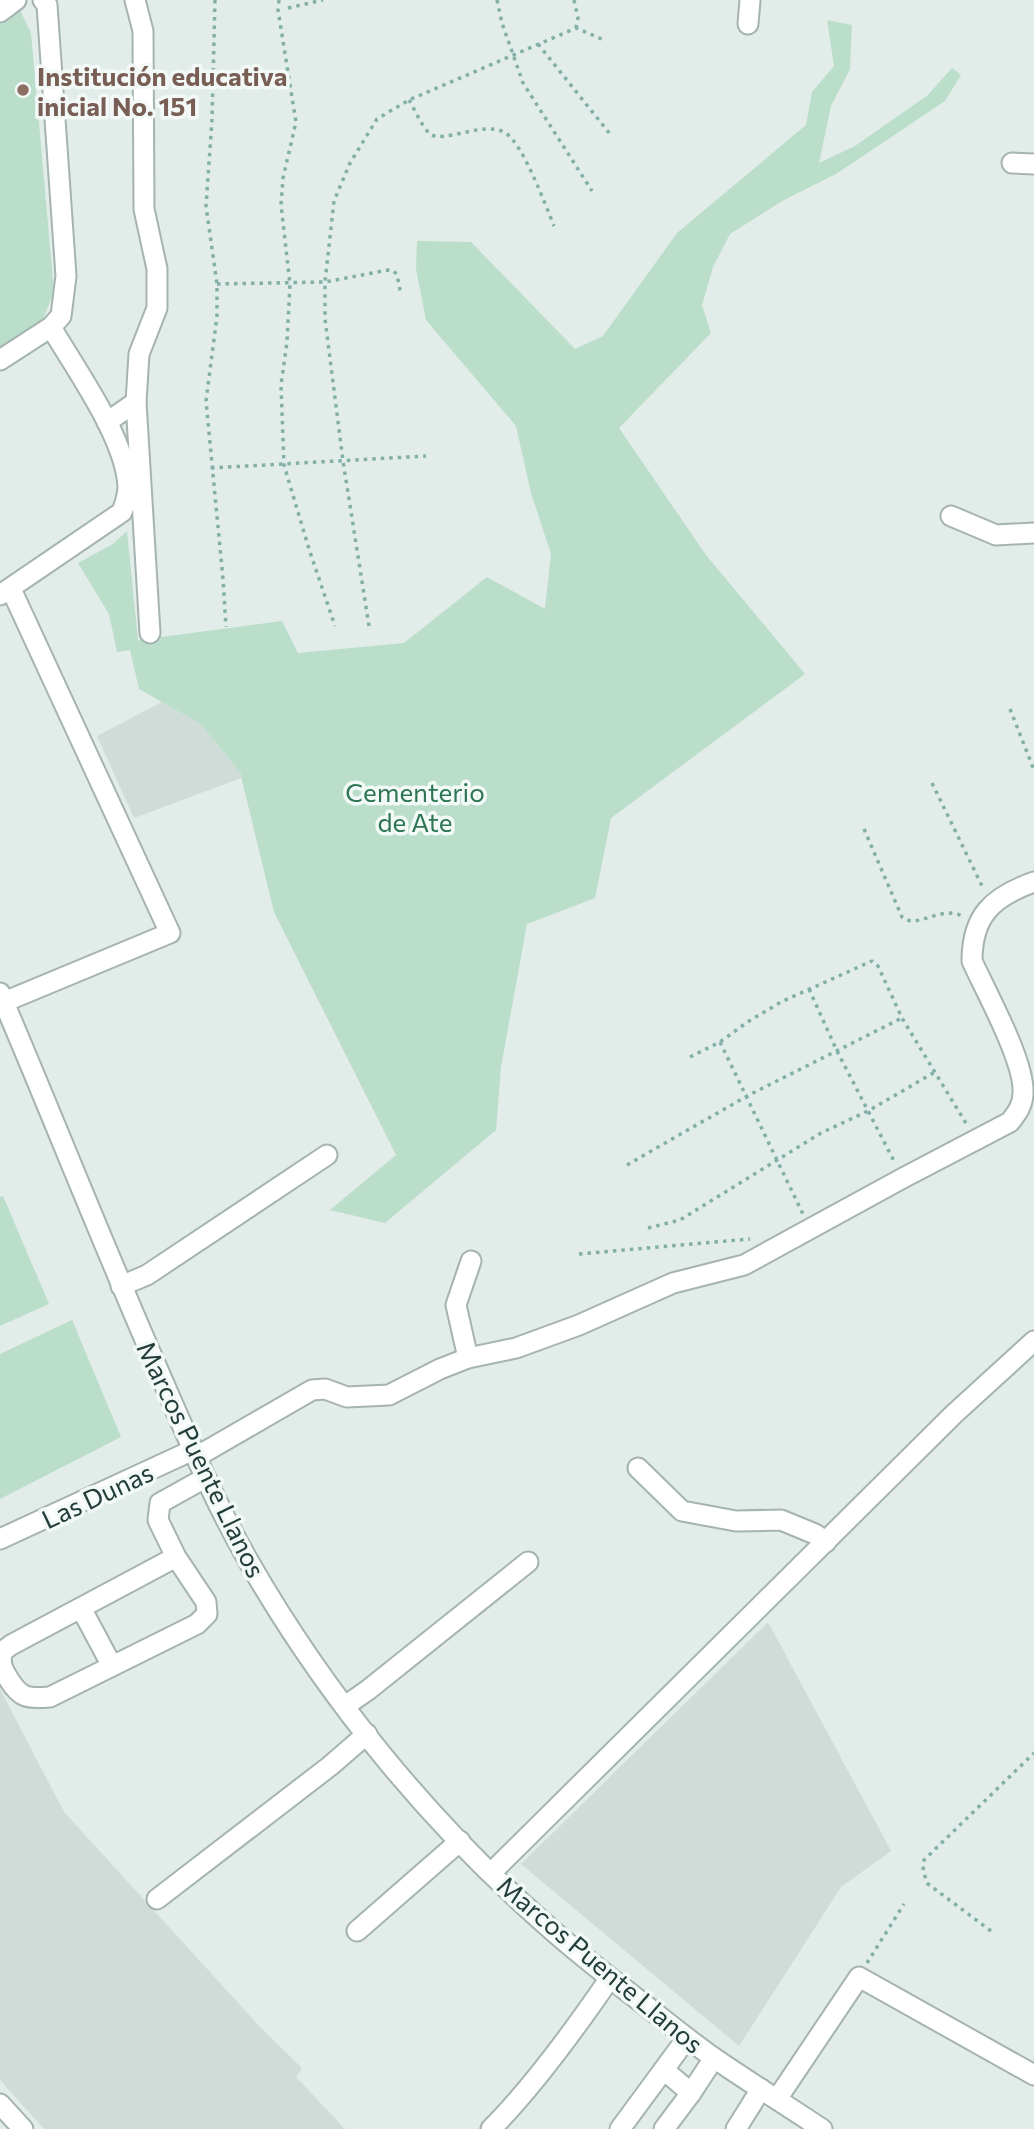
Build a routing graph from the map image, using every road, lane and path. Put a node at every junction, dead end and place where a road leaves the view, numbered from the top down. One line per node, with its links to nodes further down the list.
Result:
1 (16, 0): 11 (street)
2 (44, 0): 27 (street)
3 (135, 0): 29 (street)
4 (215, 0): 24 (path)
5 (279, 0): 25 (path)
6 (323, 0): 10 (path)
7 (497, 0): 16 (path)
8 (575, 0): 13 (path)
9 (750, 0): 12 (street)
10 (288, 8)
11 (0, 12)
12 (748, 24)
13 (576, 28): 14 (path); 15 (path)
14 (604, 40)
15 (538, 44): 16 (path); 18 (path)
16 (513, 56): 17 (path); 21 (path)
17 (410, 100): 22 (path); 23 (path)
18 (610, 134)
19 (1012, 163): 20 (street)
20 (1034, 164)
21 (592, 191)
22 (554, 226)
23 (325, 282): 25 (path); 26 (path); 32 (path)
24 (217, 284): 25 (path); 34 (path)
25 (290, 284): 33 (path)
26 (401, 295)
27 (51, 327): 28 (street); 30 (street)
28 (0, 360)
29 (136, 402): 30 (street); 41 (street)
30 (107, 422): 37 (street)
31 (426, 456): 32 (path)
32 (343, 461): 33 (path); 39 (path)
33 (284, 465): 34 (path); 38 (path)
34 (211, 468): 40 (path)
35 (951, 516): 36 (street)
36 (1034, 533)
37 (6, 592): 50 (street)
38 (335, 626)
39 (369, 626)
40 (226, 627)
41 (150, 633)
42 (1010, 709): 43 (path)
43 (1034, 770)
44 (932, 783): 47 (path)
45 (864, 829): 48 (path)
46 (1034, 883): 47 (street)
47 (992, 905): 48 (street)
48 (977, 923): 58 (street, Las Dunas)
49 (809, 989): 51 (path); 52 (path); 53 (path)
50 (2, 998): 68 (street, Marcos Puente Llanos)
51 (902, 1018): 53 (path); 55 (path)
52 (720, 1042): 54 (path); 56 (path)
53 (837, 1051): 56 (path); 57 (path)
54 (690, 1057)
55 (935, 1072): 57 (path); 58 (path)
56 (747, 1096): 60 (path); 61 (path)
57 (868, 1111): 60 (path); 62 (path)
58 (976, 1140): 62 (street, Las Dunas)
59 (327, 1155): 68 (street)
60 (777, 1160): 63 (path); 64 (path)
61 (627, 1165)
62 (902, 1178): 64 (street, Las Dunas)
63 (648, 1228)
64 (810, 1228): 65 (street, Las Dunas)
65 (787, 1240): 66 (path); 70 (street, Las Dunas)
66 (579, 1254)
67 (471, 1261): 70 (street)
68 (121, 1286): 71 (street, Marcos Puente Llanos)
69 (1034, 1340): 75 (street)
70 (468, 1358): 71 (street, Las Dunas)
71 (195, 1453): 73 (street, Marcos Puente Llanos); 74 (street, Las Dunas)
72 (638, 1468): 75 (street)
73 (205, 1478): 76 (street); 80 (street, Marcos Puente Llanos)
74 (0, 1539)
75 (826, 1542): 84 (street)
76 (176, 1557): 78 (street); 79 (street)
77 (528, 1562): 80 (street)
78 (81, 1608): 79 (street); 79 (street)
79 (112, 1666)
80 (345, 1706): 81 (street, Marcos Puente Llanos)
81 (367, 1734): 83 (street, Marcos Puente Llanos); 85 (street)
82 (1034, 1753): 88 (path)
83 (460, 1841): 84 (street, Marcos Puente Llanos); 87 (street)
84 (491, 1873): 90 (street, Marcos Puente Llanos)
85 (158, 1899)
86 (904, 1904): 89 (path)
87 (357, 1931)
88 (991, 1931)
89 (859, 1977): 94 (street); 96 (street)
90 (610, 1978): 91 (street, Marcos Puente Llanos); 99 (street)
91 (687, 2038): 92 (street, Marcos Puente Llanos); 93 (street)
92 (714, 2058): 95 (street); 96 (street, Marcos Puente Llanos)
93 (664, 2070): 95 (street); 100 (street)
94 (1034, 2075)
95 (691, 2092): 101 (street)
96 (769, 2094): 102 (street); 103 (street, Marcos Puente Llanos)
97 (0, 2104): 98 (street)
98 (23, 2129)
99 (491, 2129)
100 (620, 2129)
101 (664, 2129)
102 (736, 2129)
103 (822, 2129)

